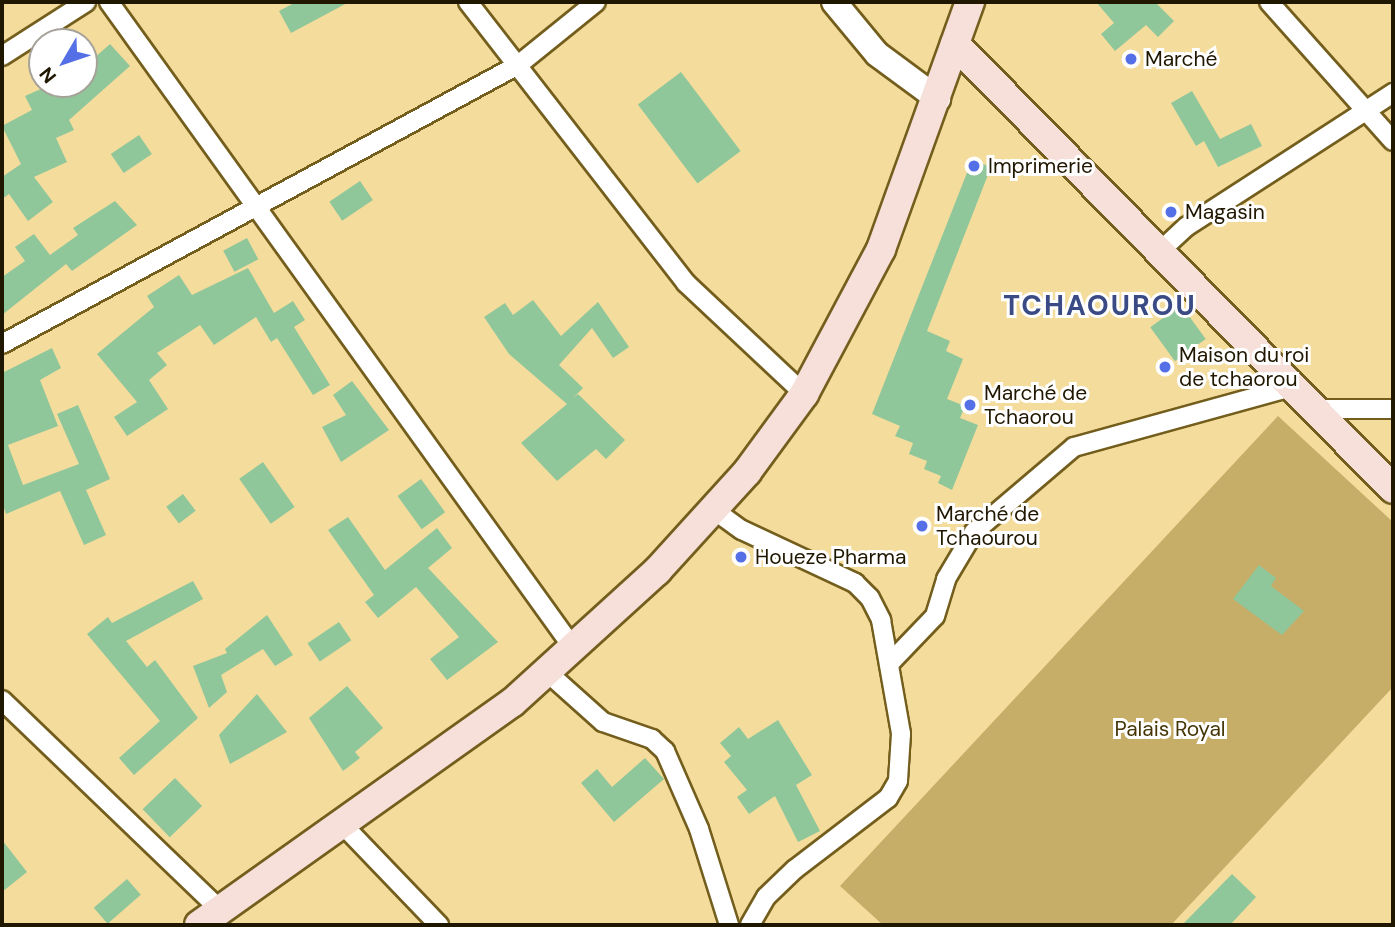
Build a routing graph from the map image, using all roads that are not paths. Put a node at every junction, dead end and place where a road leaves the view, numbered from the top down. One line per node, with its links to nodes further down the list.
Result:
1 (86, 2): 9 (street)
2 (109, 2): 15 (street)
3 (468, 2): 10 (street)
4 (596, 2): 10 (street)
5 (834, 2): 12 (main road)
6 (971, 2): 8 (main road)
7 (1269, 2): 13 (street)
8 (954, 44): 12 (main road); 16 (main road)
9 (2, 56)
10 (518, 65): 15 (street); 19 (street)
11 (1393, 93): 13 (street)
12 (938, 99): 19 (main road)
13 (1368, 107): 14 (street); 16 (street)
14 (1393, 141)
15 (254, 210): 17 (street); 24 (street)
16 (1158, 253): 18 (main road)
17 (2, 344)
18 (1288, 388): 21 (main road); 25 (street)
19 (804, 394): 23 (main road)
20 (1393, 409): 21 (street)
21 (1309, 410): 22 (main road)
22 (1393, 489)
23 (714, 510): 24 (main road); 25 (street)
24 (574, 649): 26 (main road)
25 (889, 664): 32 (street)
26 (547, 672): 28 (main road); 31 (street)
27 (2, 700): 29 (street)
28 (344, 825): 29 (main road); 30 (street)
29 (209, 918)
30 (439, 925)
31 (729, 925)
32 (750, 925)

